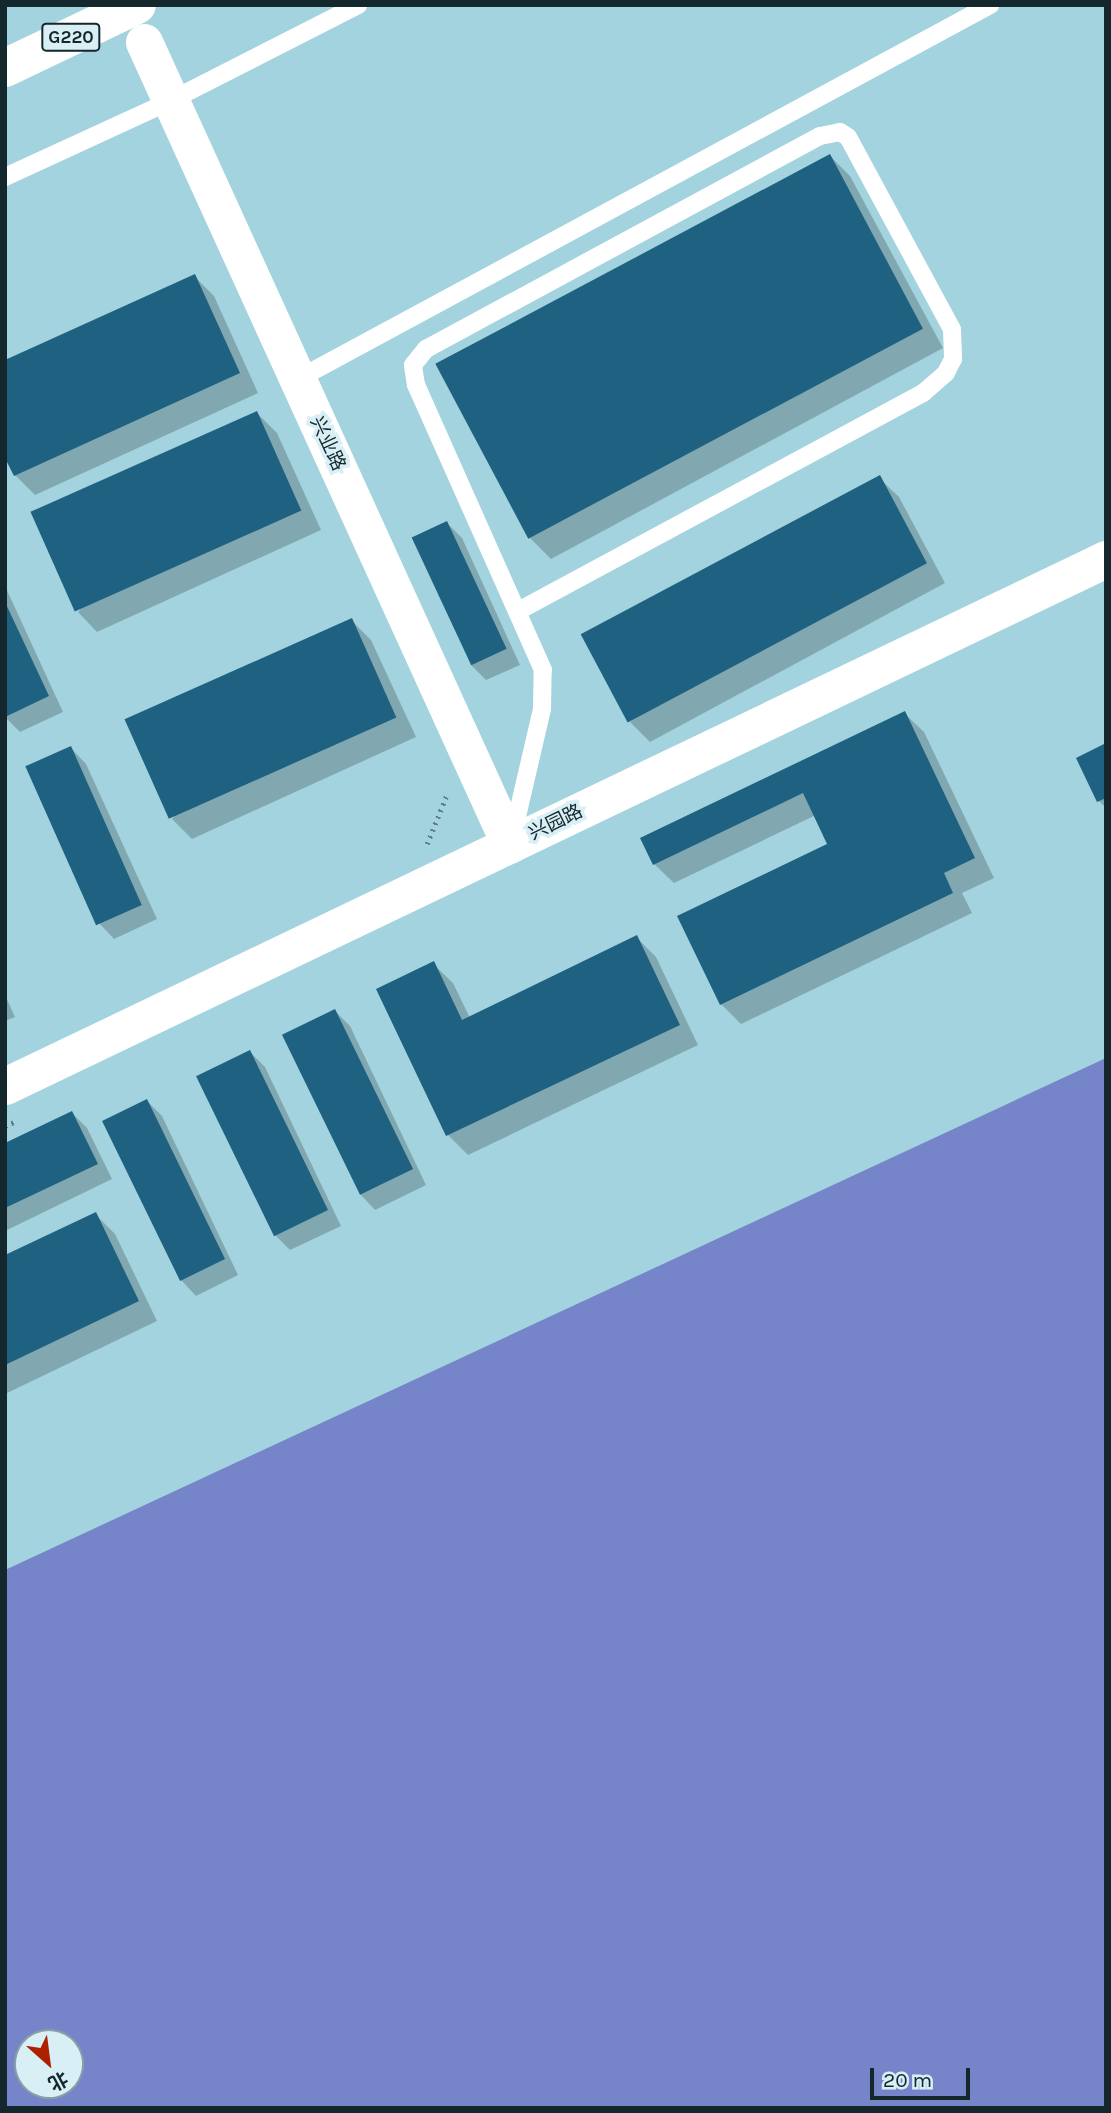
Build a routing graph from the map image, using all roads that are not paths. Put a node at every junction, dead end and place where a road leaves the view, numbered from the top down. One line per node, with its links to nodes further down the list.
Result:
1 (137, 5): 5 (highway, G220)
2 (358, 5): 6 (lane)
3 (990, 5): 7 (lane)
4 (144, 42): 7 (street, 兴业路)
5 (5, 68)
6 (5, 177)
7 (298, 379): 10 (street, 兴业路)
8 (1106, 559): 10 (street, 兴园路)
9 (519, 611): 9 (lane); 10 (lane)
10 (510, 845): 11 (street, 兴园路)
11 (5, 1086)

